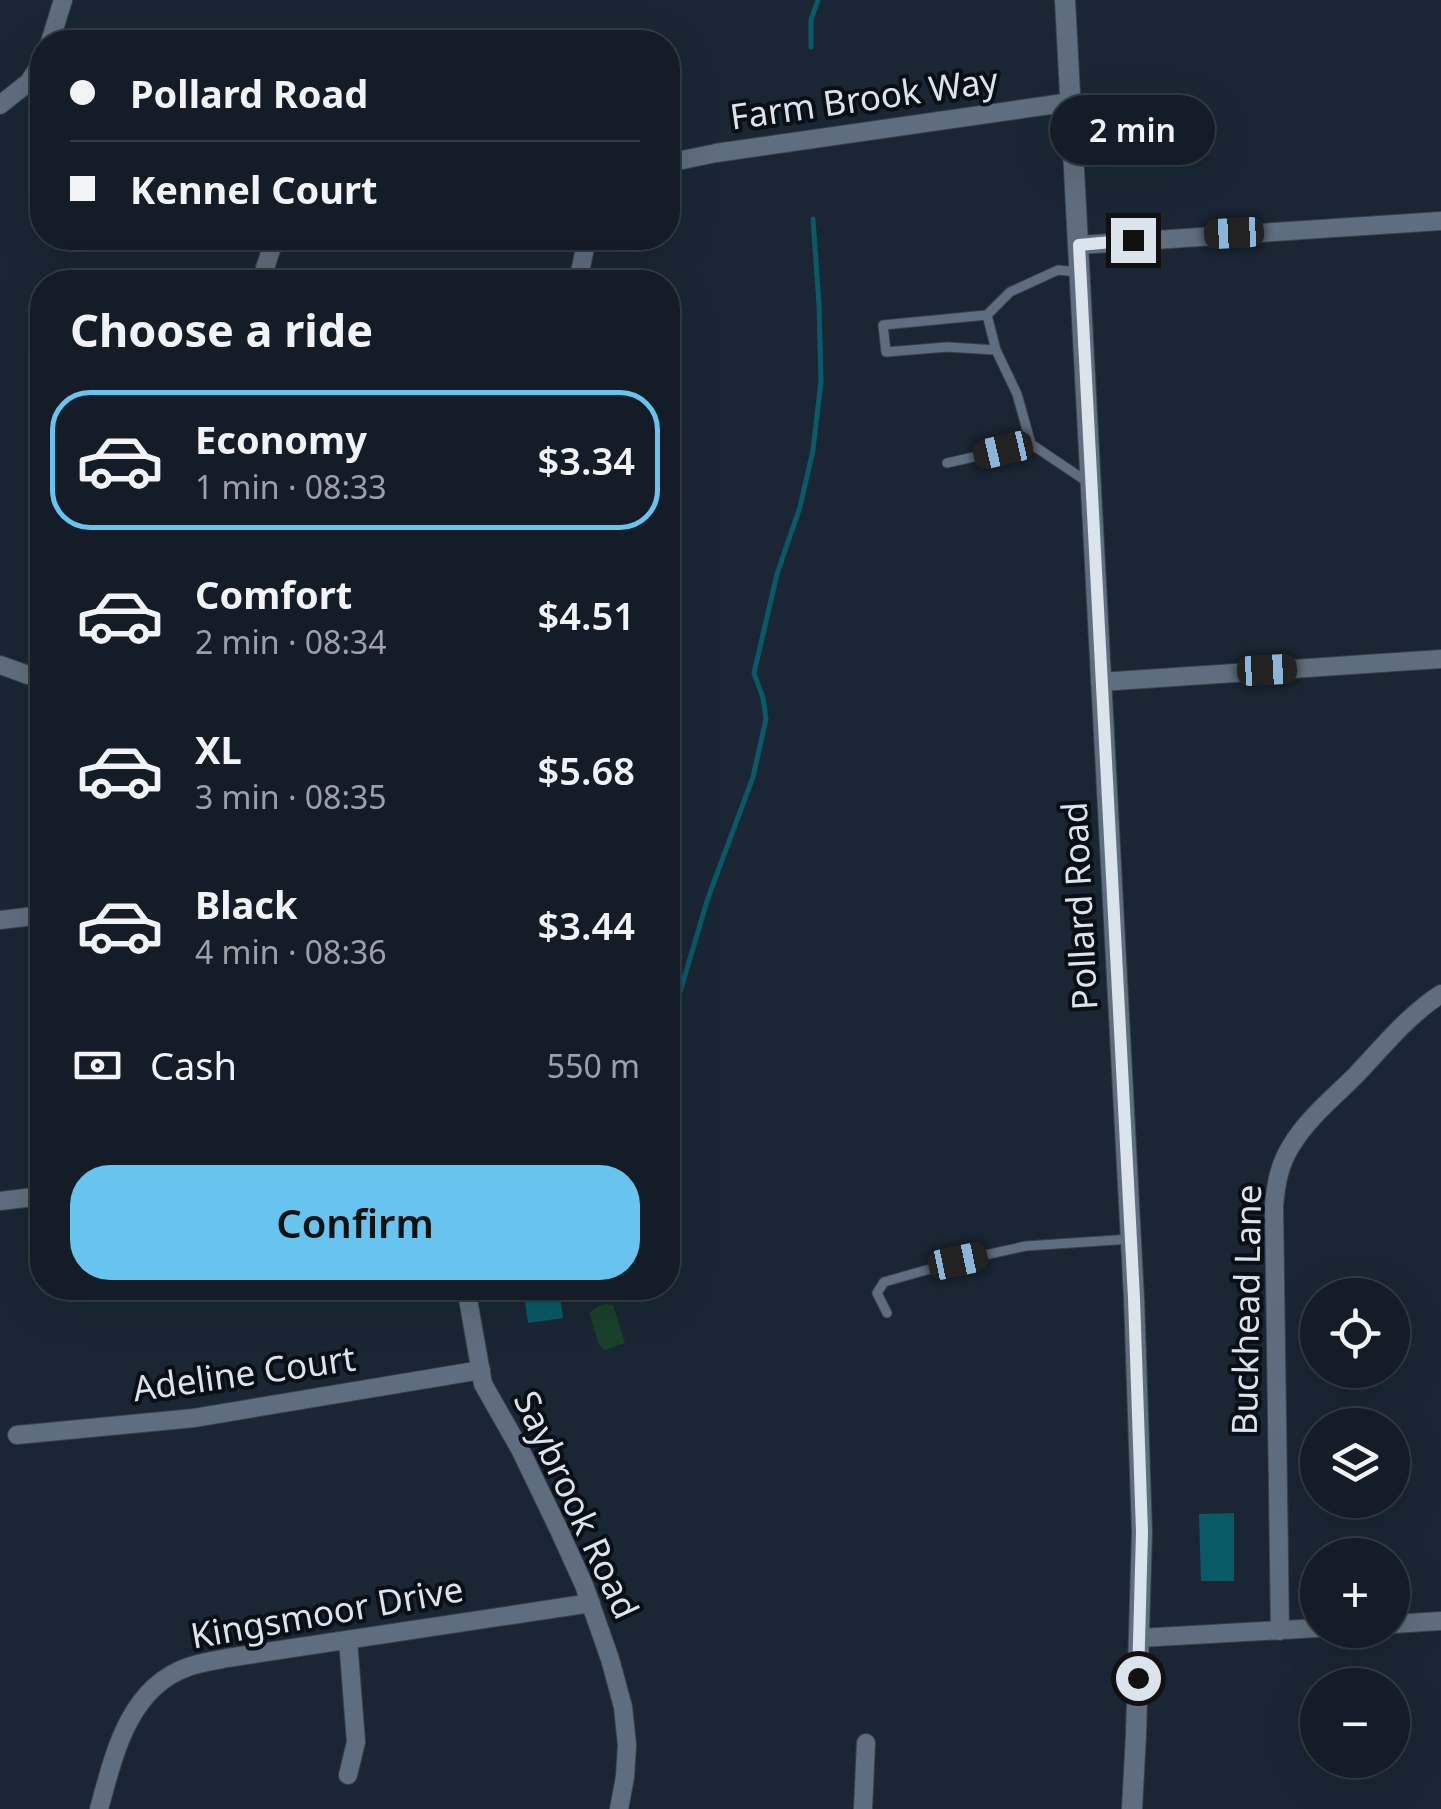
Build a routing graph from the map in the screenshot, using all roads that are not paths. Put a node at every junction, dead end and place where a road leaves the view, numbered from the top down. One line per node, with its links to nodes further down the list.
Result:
1 (64, 0): 3 (street)
2 (1065, 0): 5 (street, Pollard Road)
3 (54, 30)
4 (30, 79): 6 (street)
5 (1071, 102): 7 (street, Farm Brook Way); 9 (street, Pollard Road)
6 (0, 105)
7 (680, 160)
8 (1441, 221): 9 (street)
9 (1079, 245): 10 (street, Pollard Road)
10 (1080, 273): 11 (lane); 15 (street, Pollard Road)
11 (987, 315): 12 (lane); 12 (lane)
12 (996, 350): 13 (lane)
13 (1031, 444): 14 (lane); 15 (lane)
14 (947, 462)
15 (1090, 484): 19 (street, Pollard Road)
16 (1441, 659): 19 (street)
17 (0, 665): 18 (street)
18 (30, 675)
19 (1100, 682): 25 (street, Pollard Road)
20 (30, 916): 21 (street)
21 (0, 920)
22 (1441, 994): 34 (street, Buckhead Lane)
23 (30, 1197): 24 (street)
24 (0, 1200)
25 (1131, 1239): 27 (lane); 35 (street, Pollard Road)
26 (468, 1300): 28 (street, Saybrook Road)
27 (887, 1313)
28 (480, 1370): 29 (street, Adeline Court); 30 (street, Saybrook Road)
29 (17, 1435)
30 (591, 1603): 36 (street, Kingsmoor Drive); 40 (street, Saybrook Road)
31 (1441, 1621): 32 (street)
32 (1410, 1623)
33 (1300, 1629): 34 (street)
34 (1280, 1630): 35 (street)
35 (1139, 1638): 42 (street, Pollard Road)
36 (348, 1640): 38 (street); 39 (street, Kingsmoor Drive)
37 (866, 1743): 41 (street)
38 (348, 1775)
39 (98, 1809)
40 (619, 1809)
41 (863, 1809)
42 (1132, 1809)

